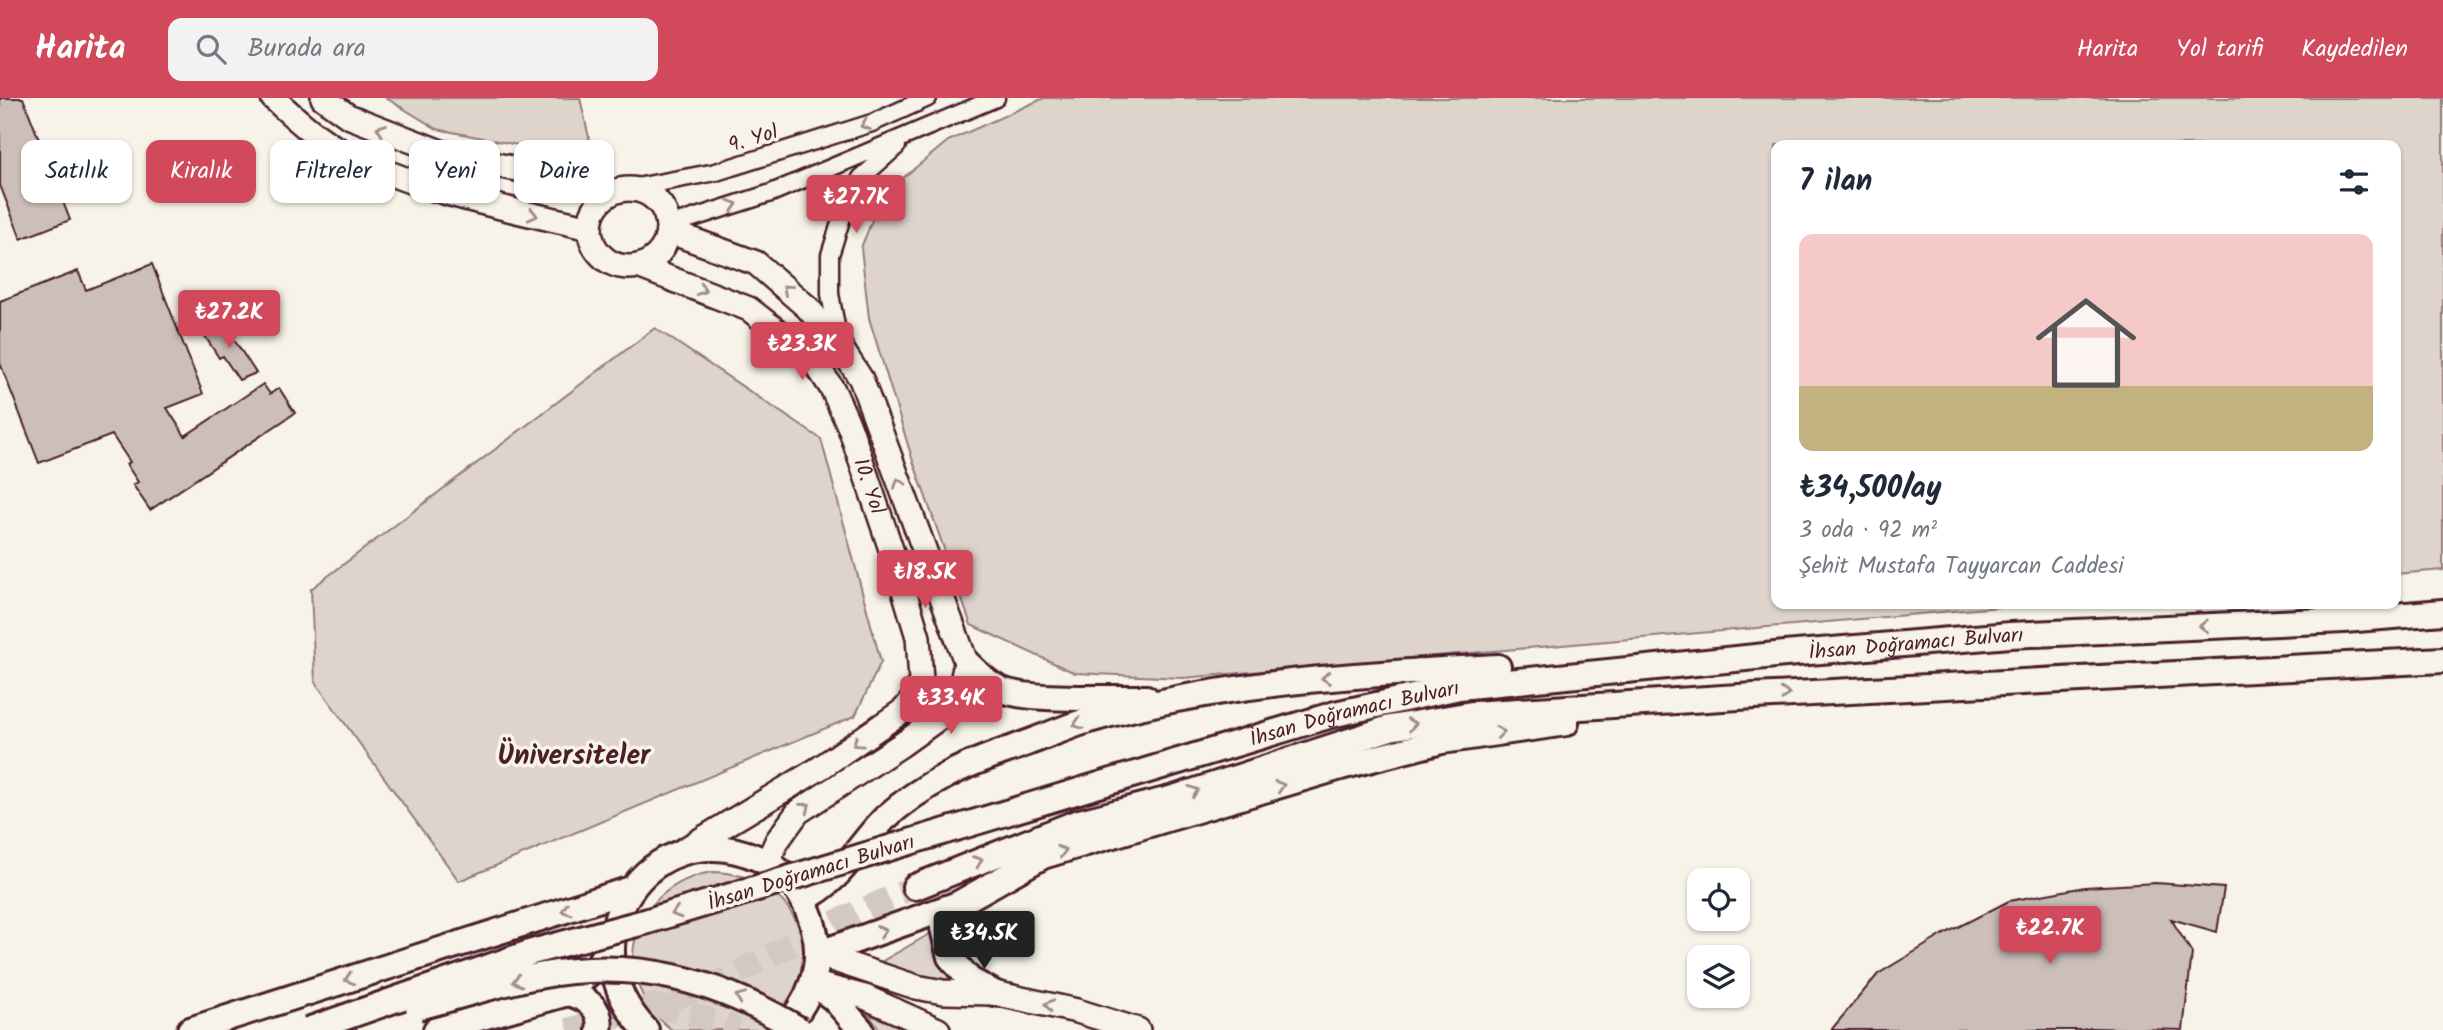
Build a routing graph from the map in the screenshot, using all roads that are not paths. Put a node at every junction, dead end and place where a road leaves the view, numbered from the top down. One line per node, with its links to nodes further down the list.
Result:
1 (273, 98): 7 (street, one-way to 7)
2 (323, 98): 6 (street, one-way to 2)
3 (928, 98): 6 (street, 9. Yol, one-way to 6)
4 (996, 98): 5 (street)
5 (907, 137): 8 (street, one-way to 5); 10 (street)
6 (619, 190): 7 (street); 8 (street)
7 (590, 228): 9 (street, 10. Yol)
8 (668, 228): 9 (street); 10 (street, 10. Yol, one-way to 8)
9 (638, 266): 12 (street, 10. Yol, one-way to 12)
10 (839, 345): 11 (street, 10. Yol, one-way to 10)
11 (922, 547): 12 (street); 14 (street, 10. Yol)
12 (895, 561): 15 (street, 10. Yol)
13 (2443, 612): 16 (main road, İhsan Doğramacı Bulvarı, one-way to 16)
14 (951, 621): 15 (street); 18 (street, 10. Yol)
15 (918, 637): 21 (street, 10. Yol, one-way to 21)
16 (1785, 654): 20 (main road, one-way to 20); 33 (main road, İhsan Doğramacı Bulvarı, one-way to 33, bridge)
17 (2443, 660): 19 (main road, İhsan Doğramacı Bulvarı, one-way to 17)
18 (966, 662): 20 (main road); 22 (street, one-way to 18)
19 (1754, 696): 23 (main road, İhsan Doğramacı Bulvarı, one-way to 19); 26 (main road, one-way to 19)
20 (1182, 699): 25 (main road, one-way to 25)
21 (677, 855): 22 (main road); 24 (main road)
22 (767, 863): 25 (main road)
23 (915, 887)
24 (631, 889): 27 (main road); 32 (main road, one-way to 32)
25 (803, 899): 28 (main road)
26 (958, 904): 28 (main road, one-way to 26); 30 (main road)
27 (611, 943): 31 (main road); 37 (main road)
28 (817, 954): 29 (main road); 30 (street)
29 (813, 983): 38 (main road); 40 (main road); 41 (street)
30 (994, 992): 42 (street, one-way to 30)
31 (568, 993): 35 (main road); 36 (main road)
32 (190, 1030)
33 (308, 1030)
34 (327, 1030): 39 (main road, one-way to 34, bridge)
35 (436, 1030)
36 (599, 1030)
37 (646, 1030)
38 (782, 1030)
39 (800, 1030)
40 (860, 1030)
41 (938, 1030)
42 (1138, 1030)

